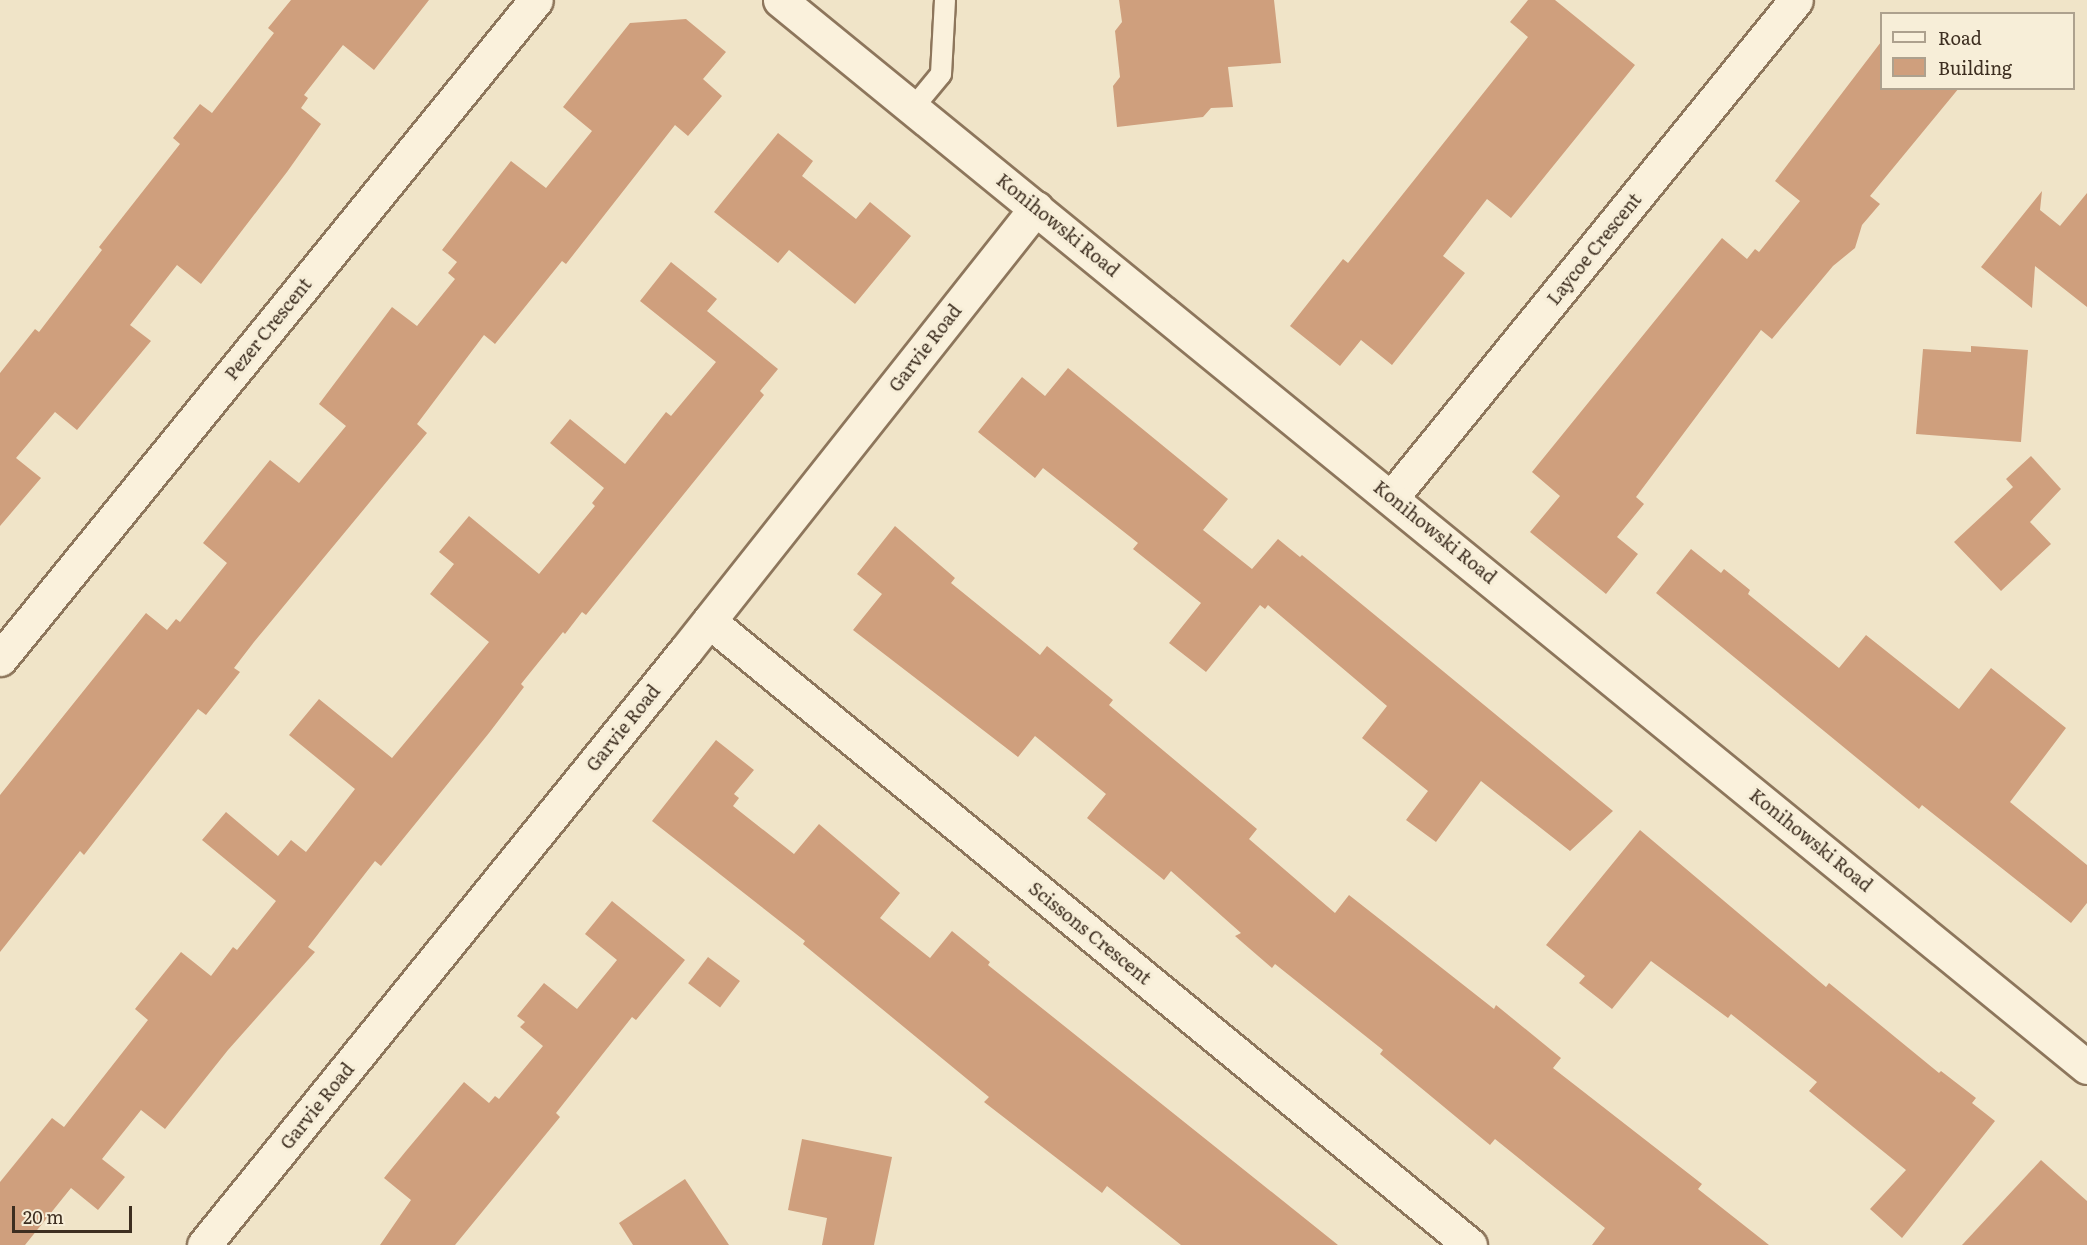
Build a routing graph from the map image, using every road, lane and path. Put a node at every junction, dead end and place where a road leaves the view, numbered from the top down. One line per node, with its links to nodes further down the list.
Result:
1 (536, 0): 9 (street, Pezer Crescent)
2 (780, 0): 5 (street, Konihowski Road)
3 (945, 0): 5 (lane)
4 (1796, 0): 7 (street, Laycoe Crescent)
5 (913, 108): 6 (street, Konihowski Road)
6 (1035, 208): 7 (street, Konihowski Road); 8 (street, Garvie Road)
7 (1392, 497): 10 (street, Konihowski Road)
8 (709, 621): 11 (street, Garvie Road); 12 (street, Scissons Crescent)
9 (0, 658)
10 (2087, 1067)
11 (204, 1245)
12 (1470, 1245)

